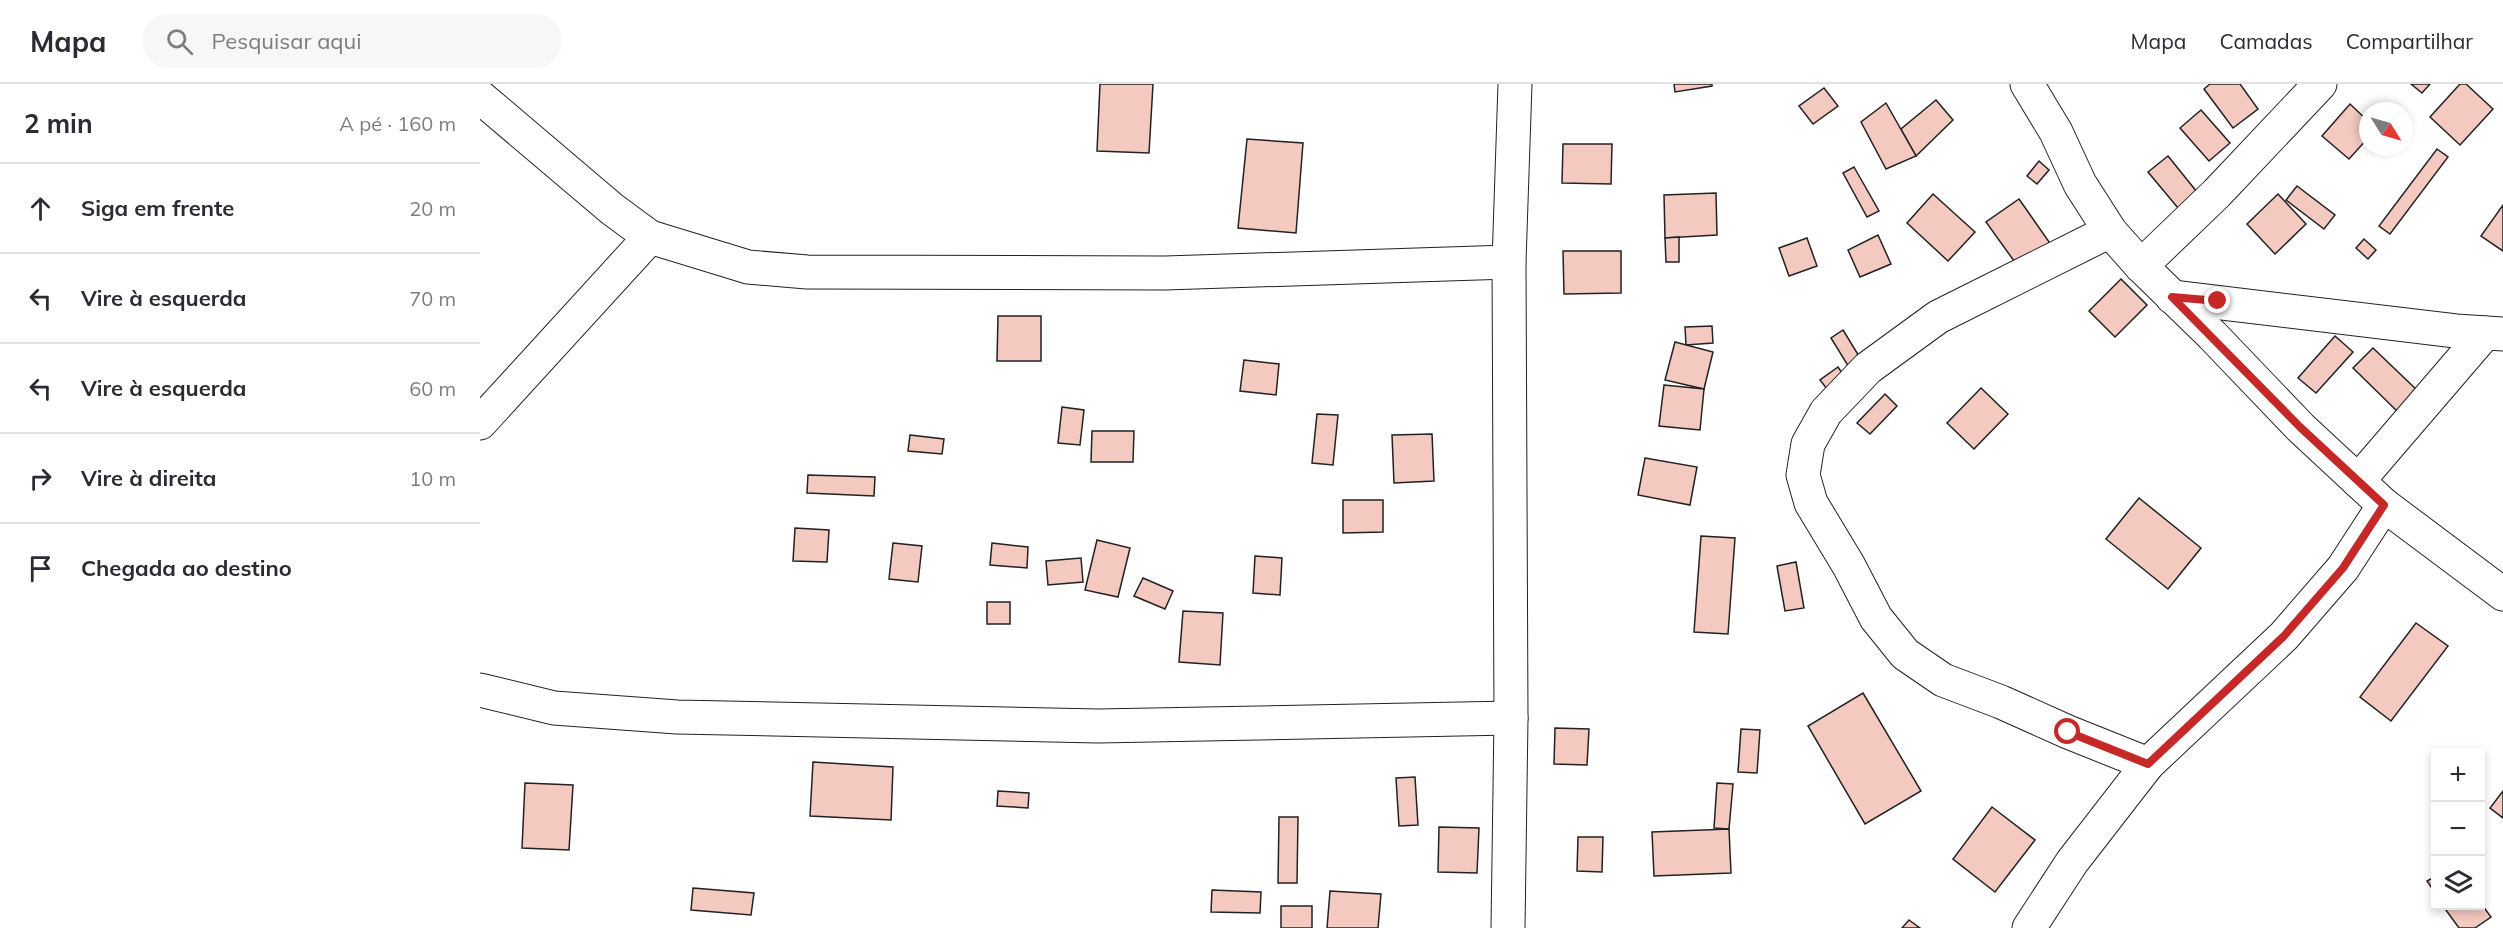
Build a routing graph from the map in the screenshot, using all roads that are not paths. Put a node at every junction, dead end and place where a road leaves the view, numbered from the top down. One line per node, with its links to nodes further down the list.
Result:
1 (1515, 84): 7 (street)
2 (2027, 84): 5 (street)
3 (2320, 84): 8 (street)
4 (480, 97): 6 (street)
5 (2110, 231): 8 (street); 17 (street)
6 (650, 237): 7 (street); 11 (street)
7 (1509, 262): 16 (street)
8 (2141, 266): 9 (street)
9 (2172, 297): 10 (street); 12 (street)
10 (2494, 333): 12 (street)
11 (480, 423)
12 (2358, 481): 13 (street)
13 (2384, 505): 14 (street); 17 (street)
14 (2503, 594)
15 (480, 690): 16 (street)
16 (1511, 718): 18 (street)
17 (2148, 764): 19 (street)
18 (1508, 928)
19 (2028, 928)

